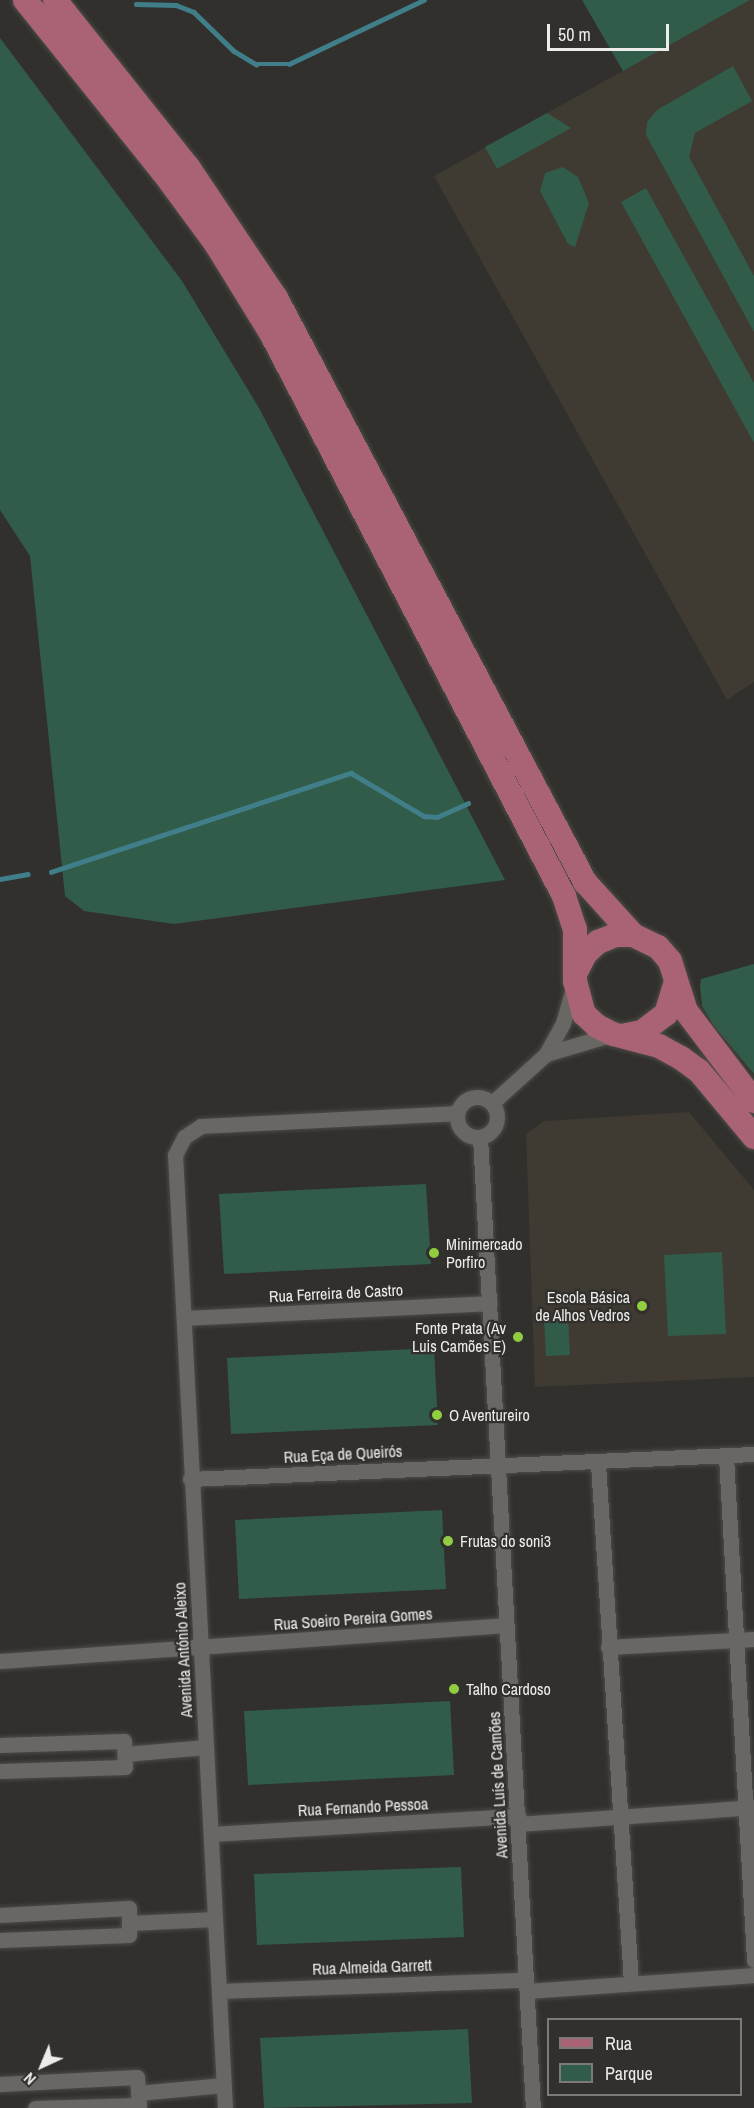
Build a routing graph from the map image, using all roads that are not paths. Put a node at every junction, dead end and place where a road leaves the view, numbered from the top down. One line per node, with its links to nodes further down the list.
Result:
1 (25, 0): 4 (main road)
2 (55, 0): 3 (main road)
3 (633, 935): 4 (main road); 5 (main road)
4 (576, 976): 6 (main road); 7 (street)
5 (675, 985): 6 (main road); 8 (main road)
6 (620, 1034): 7 (street); 12 (main road)
7 (546, 1054): 9 (street)
8 (754, 1101)
9 (492, 1103): 10 (street); 11 (street)
10 (457, 1113): 11 (street); 14 (street, Avenida António Aleixo)
11 (480, 1137): 13 (street, Avenida Luís de Camões)
12 (754, 1137)
13 (490, 1303): 14 (street, Rua Ferreira de Castro); 18 (street, Avenida Luís de Camões)
14 (184, 1318): 19 (street, Avenida António Aleixo)
15 (754, 1454): 16 (street, Rua Eça de Queirós)
16 (726, 1456): 17 (street, Rua Eça de Queirós); 22 (street)
17 (598, 1463): 18 (street, Rua Eça de Queirós); 23 (street)
18 (499, 1465): 19 (street, Rua Eça de Queirós); 20 (street, Avenida Luís de Camões)
19 (190, 1479): 24 (street, Avenida António Aleixo)
20 (507, 1625): 24 (street, Rua Soeiro Pereira Gomes); 32 (street, Avenida Luís de Camões)
21 (754, 1639): 22 (street)
22 (735, 1640): 23 (street); 30 (street)
23 (608, 1647): 31 (street)
24 (201, 1648): 25 (street, Rua Soeiro Pereira Gomes); 27 (street, Avenida António Aleixo)
25 (0, 1661)
26 (0, 1745): 28 (street)
27 (206, 1747): 28 (street); 33 (street, Avenida António Aleixo)
28 (125, 1754): 29 (street)
29 (0, 1772)
30 (750, 1807): 31 (street, Rua Fernando Pessoa); 38 (street)
31 (620, 1815): 32 (street, Rua Fernando Pessoa); 40 (street)
32 (518, 1820): 33 (street, Rua Fernando Pessoa); 41 (street, Avenida Luís de Camões)
33 (211, 1834): 35 (street, Avenida António Aleixo)
34 (0, 1915): 36 (street)
35 (215, 1919): 36 (street); 42 (street, Avenida António Aleixo)
36 (129, 1923): 37 (street)
37 (0, 1940)
38 (754, 1960)
39 (754, 1975): 40 (street, Rua Almeida Garrett)
40 (631, 1983): 41 (street, Rua Almeida Garrett)
41 (527, 1985): 42 (street, Rua Almeida Garrett); 48 (street, Avenida Luís de Camões)
42 (219, 1991): 44 (street, Avenida António Aleixo)
43 (0, 2084): 45 (street)
44 (224, 2085): 45 (street); 47 (street, Avenida António Aleixo)
45 (138, 2092): 46 (street)
46 (35, 2108)
47 (225, 2108)
48 (533, 2108)

